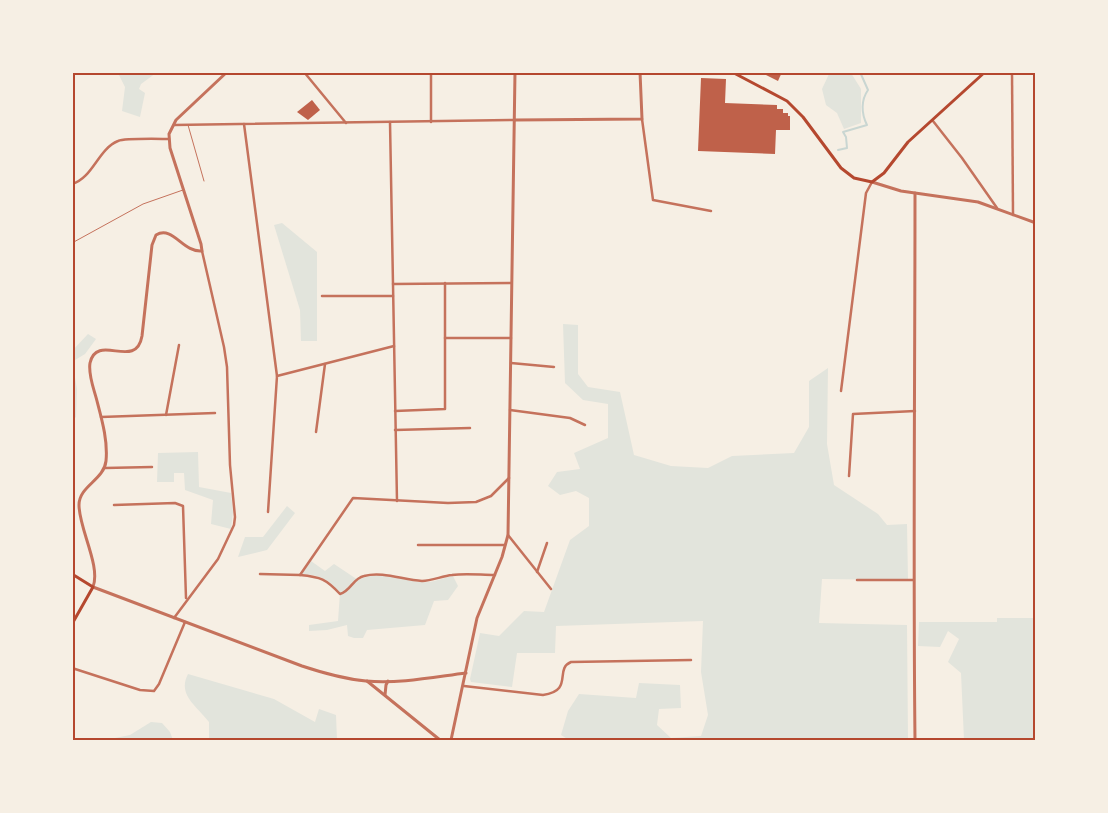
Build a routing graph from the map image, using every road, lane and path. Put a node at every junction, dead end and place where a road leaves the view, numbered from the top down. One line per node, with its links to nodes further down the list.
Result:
1 (227, 72): 16 (street)
2 (304, 72): 12 (street)
3 (431, 72): 14 (street)
4 (515, 72): 10 (street)
5 (640, 72): 9 (street)
6 (732, 72): 20 (main road)
7 (986, 72): 11 (main road)
8 (1012, 72): 26 (street)
9 (642, 119): 10 (street); 25 (street)
10 (515, 120): 14 (street); 32 (street)
11 (933, 121): 20 (main road); 24 (street)
12 (346, 122): 13 (street); 15 (street)
13 (390, 122): 14 (street); 31 (street)
14 (431, 122)
15 (244, 124): 17 (street); 42 (street)
16 (173, 125): 17 (street); 18 (street)
17 (188, 125): 19 (lane)
18 (169, 139): 21 (street); 22 (street)
19 (204, 181)
20 (872, 182): 23 (street); 43 (street)
21 (72, 184)
22 (184, 190): 28 (lane); 29 (street)
23 (915, 193): 24 (street); 46 (street)
24 (997, 208): 26 (street)
25 (710, 211)
26 (1013, 215): 27 (street)
27 (1036, 224)
28 (72, 243)
29 (202, 251): 49 (street); 74 (street)
30 (445, 283): 31 (street); 32 (street); 35 (street)
31 (393, 284): 34 (street)
32 (511, 284): 36 (street)
33 (322, 296): 34 (street)
34 (393, 296): 38 (street)
35 (445, 338): 36 (street); 45 (street)
36 (511, 338): 40 (street)
37 (179, 345): 48 (street)
38 (394, 346): 39 (street); 45 (street)
39 (325, 364): 42 (street); 53 (street)
40 (511, 364): 41 (street); 44 (street)
41 (554, 367)
42 (277, 376): 60 (street)
43 (841, 390)
44 (510, 410): 50 (street); 57 (street)
45 (395, 411): 52 (street)
46 (915, 411): 56 (street); 71 (street)
47 (215, 413): 48 (street)
48 (166, 415): 49 (street)
49 (102, 417): 55 (street)
50 (585, 425)
51 (470, 428): 52 (street)
52 (395, 430): 58 (street)
53 (316, 432)
54 (152, 467): 55 (street)
55 (105, 468): 72 (street)
56 (849, 476)
57 (510, 477): 58 (street); 61 (street)
58 (397, 501): 68 (street)
59 (114, 505): 74 (street)
60 (268, 512)
61 (508, 535): 64 (street); 65 (street)
62 (547, 544): 65 (street)
63 (418, 545): 64 (street)
64 (506, 545): 69 (street)
65 (537, 572): 73 (street)
66 (72, 574): 72 (main road)
67 (260, 574): 68 (street)
68 (300, 575): 69 (street)
69 (496, 575): 80 (street)
70 (857, 580): 71 (street)
71 (913, 580): 87 (street)
72 (93, 587): 75 (street); 77 (main road)
73 (551, 589)
74 (186, 599): 75 (street)
75 (174, 618): 76 (street)
76 (185, 622): 79 (street); 81 (street)
77 (72, 624)
78 (691, 660): 83 (street)
79 (72, 668)
80 (466, 673): 82 (street); 83 (street)
81 (367, 681): 82 (street); 84 (street)
82 (388, 681): 84 (street)
83 (464, 686): 86 (street)
84 (385, 696): 85 (street)
85 (440, 740)
86 (451, 740)
87 (915, 740)

